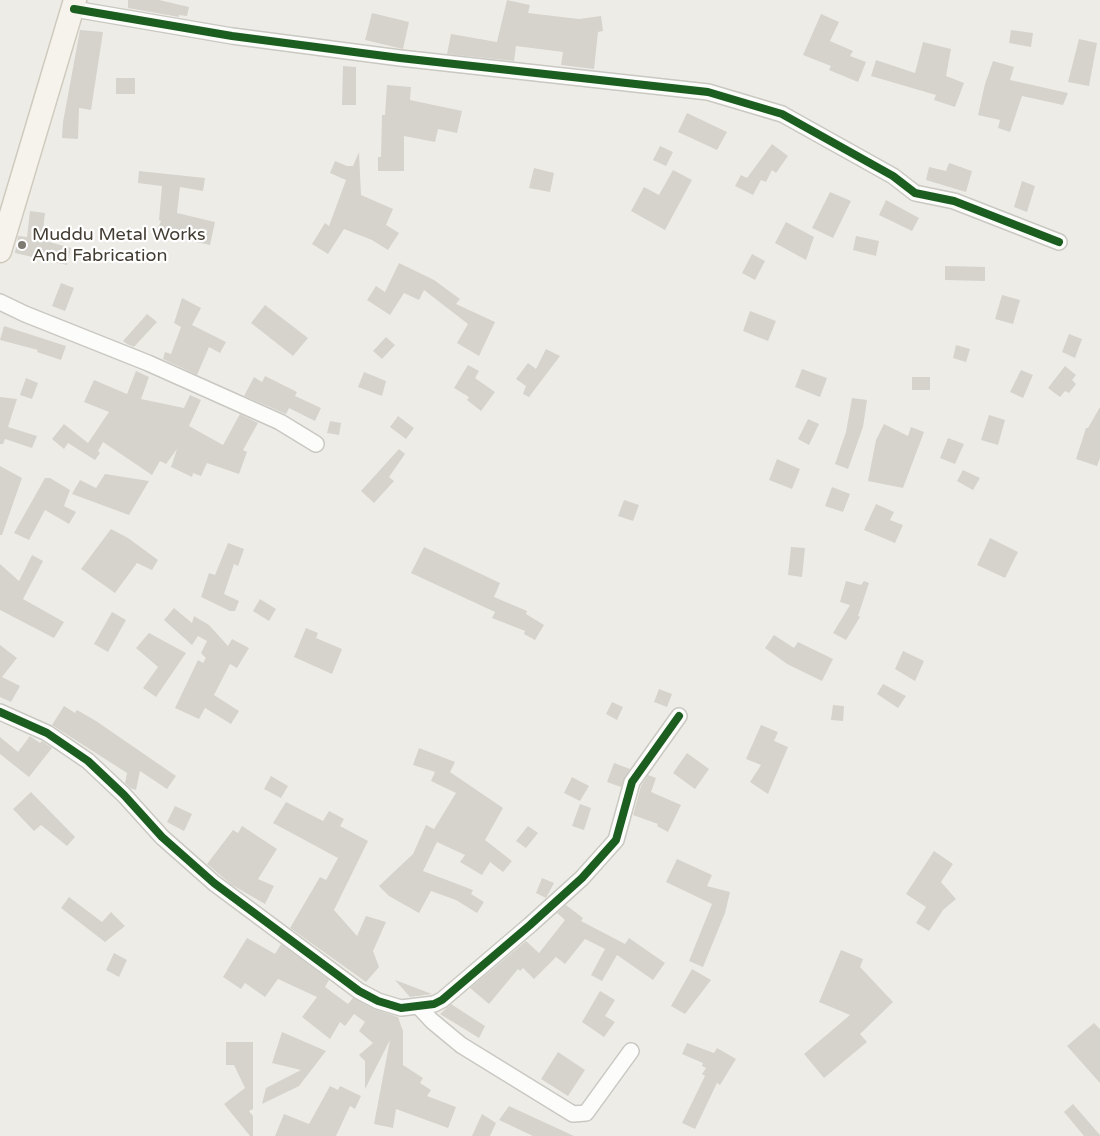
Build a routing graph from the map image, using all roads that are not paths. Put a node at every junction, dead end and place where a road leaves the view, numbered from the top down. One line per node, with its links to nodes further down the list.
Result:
1 (75, 4): 2 (street); 3 (street)
2 (1059, 242)
3 (0, 251)
4 (0, 302): 5 (street)
5 (316, 444)
6 (0, 712): 8 (street)
7 (679, 716): 8 (street)
8 (420, 1007): 9 (street)
9 (631, 1051)

